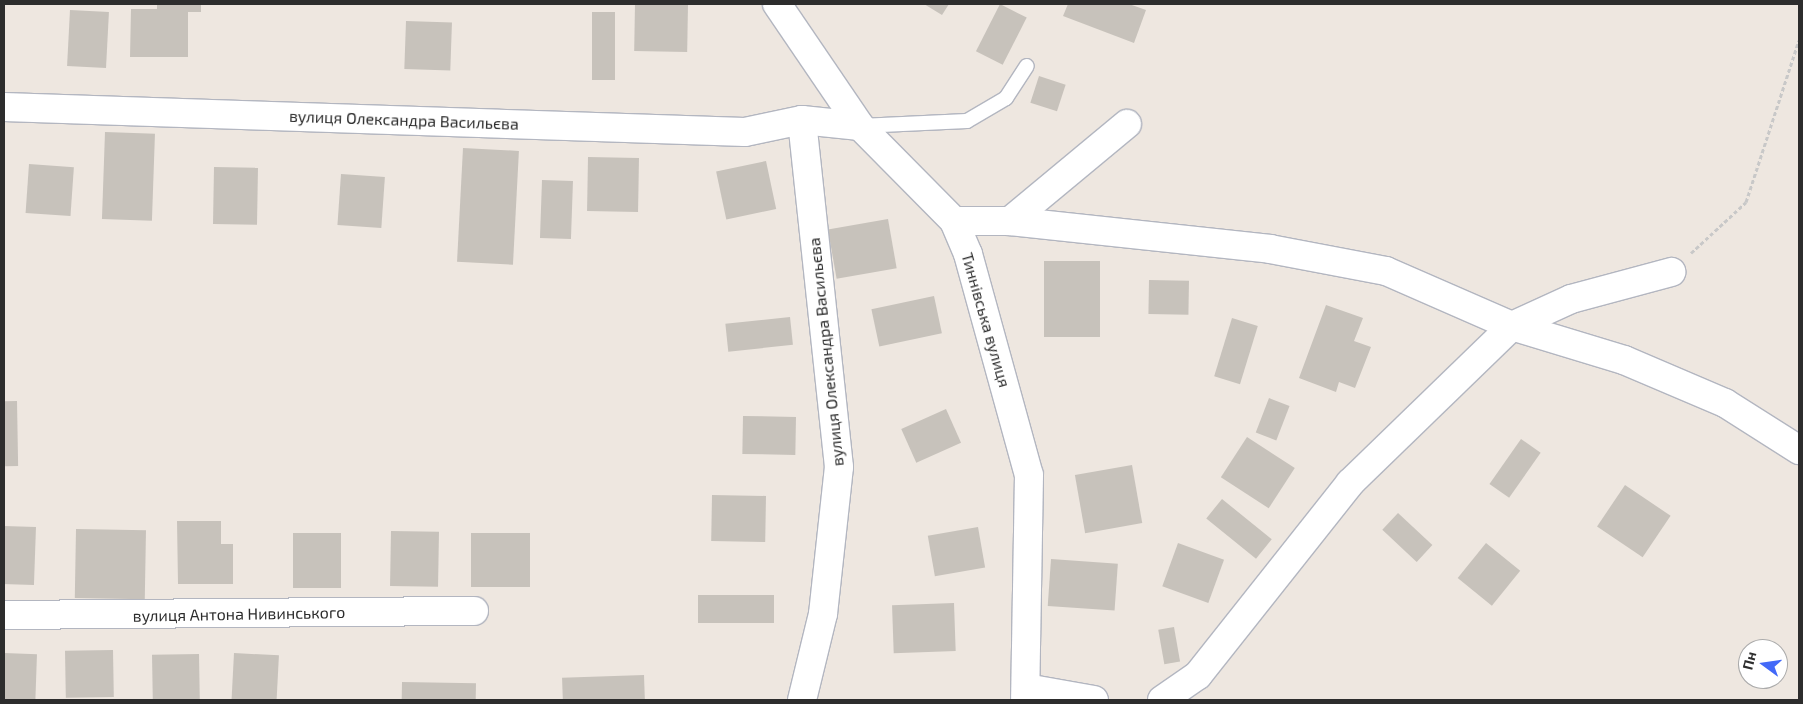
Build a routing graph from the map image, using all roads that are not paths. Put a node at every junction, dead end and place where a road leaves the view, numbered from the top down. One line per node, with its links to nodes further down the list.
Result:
1 (777, 4): 6 (street, Тиннівська вулиця)
2 (1027, 66): 6 (lane)
3 (4, 107): 4 (street, вулиця Олександра Васильєва)
4 (802, 120): 6 (street, вулиця Олександра Васильєва); 15 (street, вулиця Олександра Васильєва)
5 (1127, 124): 8 (street)
6 (860, 126): 7 (street, Тиннівська вулиця)
7 (954, 221): 8 (street); 14 (street, Тиннівська вулиця)
8 (1010, 221): 10 (street)
9 (1671, 272): 10 (street)
10 (1512, 326): 11 (street); 17 (street)
11 (1799, 450)
12 (474, 611): 13 (street, вулиця Антона Нивинського)
13 (4, 614)
14 (1026, 694): 16 (street)
15 (802, 700)
16 (1094, 700)
17 (1162, 700)

